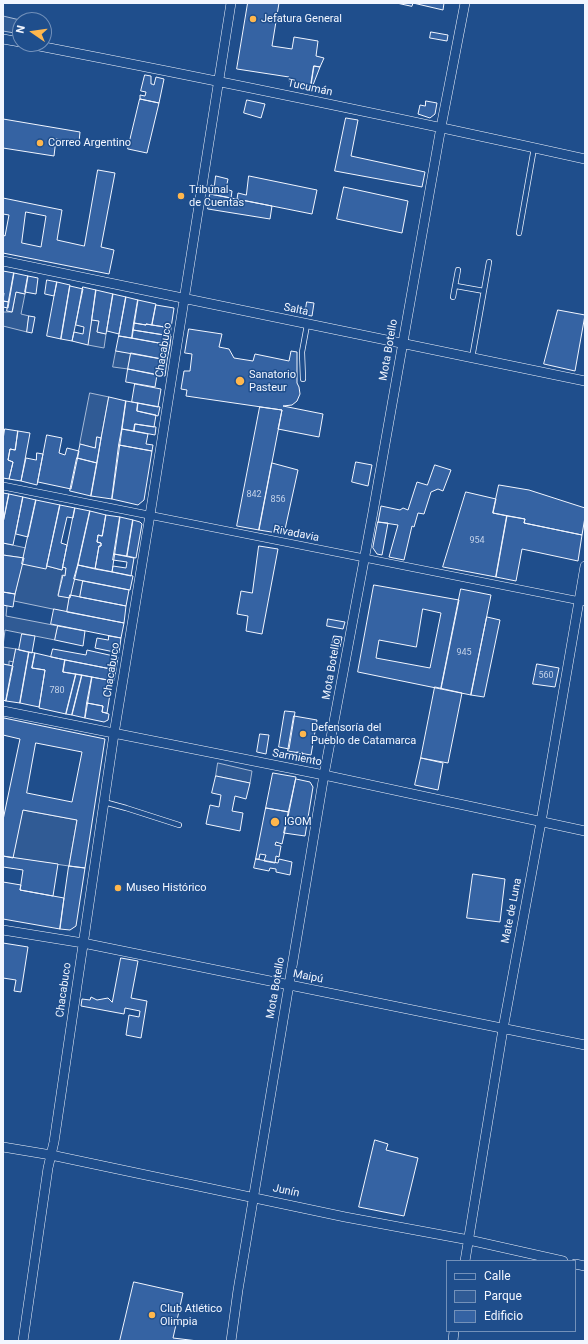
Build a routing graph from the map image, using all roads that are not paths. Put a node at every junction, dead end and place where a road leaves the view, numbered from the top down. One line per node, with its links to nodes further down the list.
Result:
1 (231, 3): 4 (street, Chacabuco)
2 (465, 3): 5 (street, Mota Botello)
3 (52, 48): 4 (street, Tucumán)
4 (219, 81): 5 (street, Tucumán); 15 (street, Chacabuco)
5 (441, 127): 6 (street, Tucumán); 17 (street, Mota Botello)
6 (534, 148): 7 (street, Tucumán); 8 (lane)
7 (585, 159)
8 (519, 233)
9 (3, 262): 15 (street, Salta)
10 (489, 262): 13 (lane)
11 (458, 270): 12 (lane)
12 (456, 286): 13 (lane); 14 (lane)
13 (484, 291): 18 (lane)
14 (453, 297)
15 (184, 300): 16 (street, Salta); 22 (street, Chacabuco)
16 (307, 325): 17 (street, Salta); 19 (lane)
17 (402, 344): 18 (street, Salta); 23 (street, Mota Botello)
18 (472, 358): 20 (street, Salta)
19 (302, 380)
20 (585, 381)
21 (3, 486): 22 (street, Rivadavia)
22 (150, 515): 23 (street, Rivadavia); 27 (street, Chacabuco)
23 (364, 559): 25 (street, Rivadavia); 28 (street, Mota Botello)
24 (585, 566): 25 (street, Mate de Luna)
25 (582, 602): 30 (street, Mate de Luna)
26 (3, 711): 27 (street, Sarmiento)
27 (114, 734): 28 (street, Sarmiento); 29 (street, Chacabuco)
28 (324, 775): 30 (street, Sarmiento); 35 (street, Mota Botello)
29 (104, 802): 31 (lane); 34 (street, Chacabuco)
30 (541, 822): 32 (street, Sarmiento); 36 (street, Mate de Luna)
31 (179, 825)
32 (585, 831)
33 (3, 930): 34 (street, Maipú)
34 (83, 943): 35 (street, Maipú); 39 (street, Chacabuco)
35 (288, 985): 36 (street, Maipú); 40 (street, Mota Botello)
36 (502, 1029): 37 (street, Maipú); 41 (street, Mate de Luna)
37 (585, 1045)
38 (3, 1147): 39 (street, Junín)
39 (51, 1155): 40 (street, Junín); 44 (street, Chacabuco)
40 (254, 1196): 41 (street, Junín); 45 (street, Mota Botello)
41 (469, 1240): 42 (street, Mate de Luna); 43 (street, Junín)
42 (465, 1260)
43 (559, 1260)
44 (23, 1341)
45 (231, 1341)

